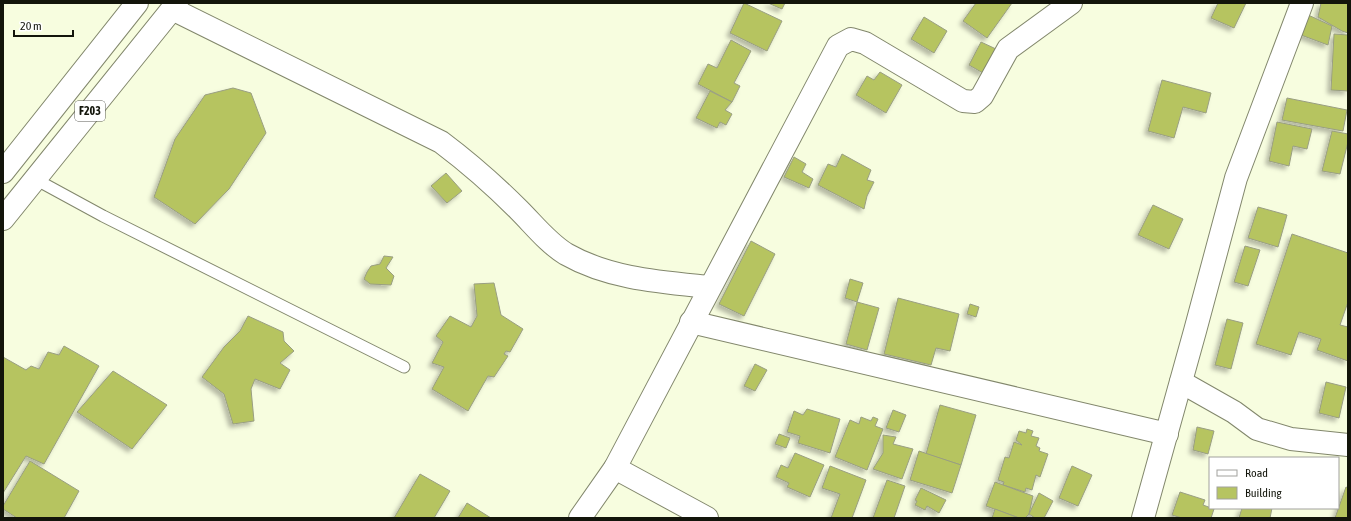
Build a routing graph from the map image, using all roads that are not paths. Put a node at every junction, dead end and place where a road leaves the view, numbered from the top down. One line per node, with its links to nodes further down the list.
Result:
1 (137, 3): 5 (street, F203)
2 (1071, 3): 8 (street)
3 (1302, 3): 11 (street)
4 (174, 6): 6 (street, F203); 8 (street)
5 (3, 172)
6 (34, 179): 7 (street, F203); 10 (lane)
7 (3, 219)
8 (710, 287): 9 (street)
9 (692, 322): 12 (street); 14 (street)
10 (404, 367)
11 (1181, 382): 12 (street); 13 (street)
12 (1167, 434): 17 (street)
13 (1348, 445)
14 (615, 468): 15 (street); 16 (street)
15 (580, 518)
16 (707, 518)
17 (1143, 518)

